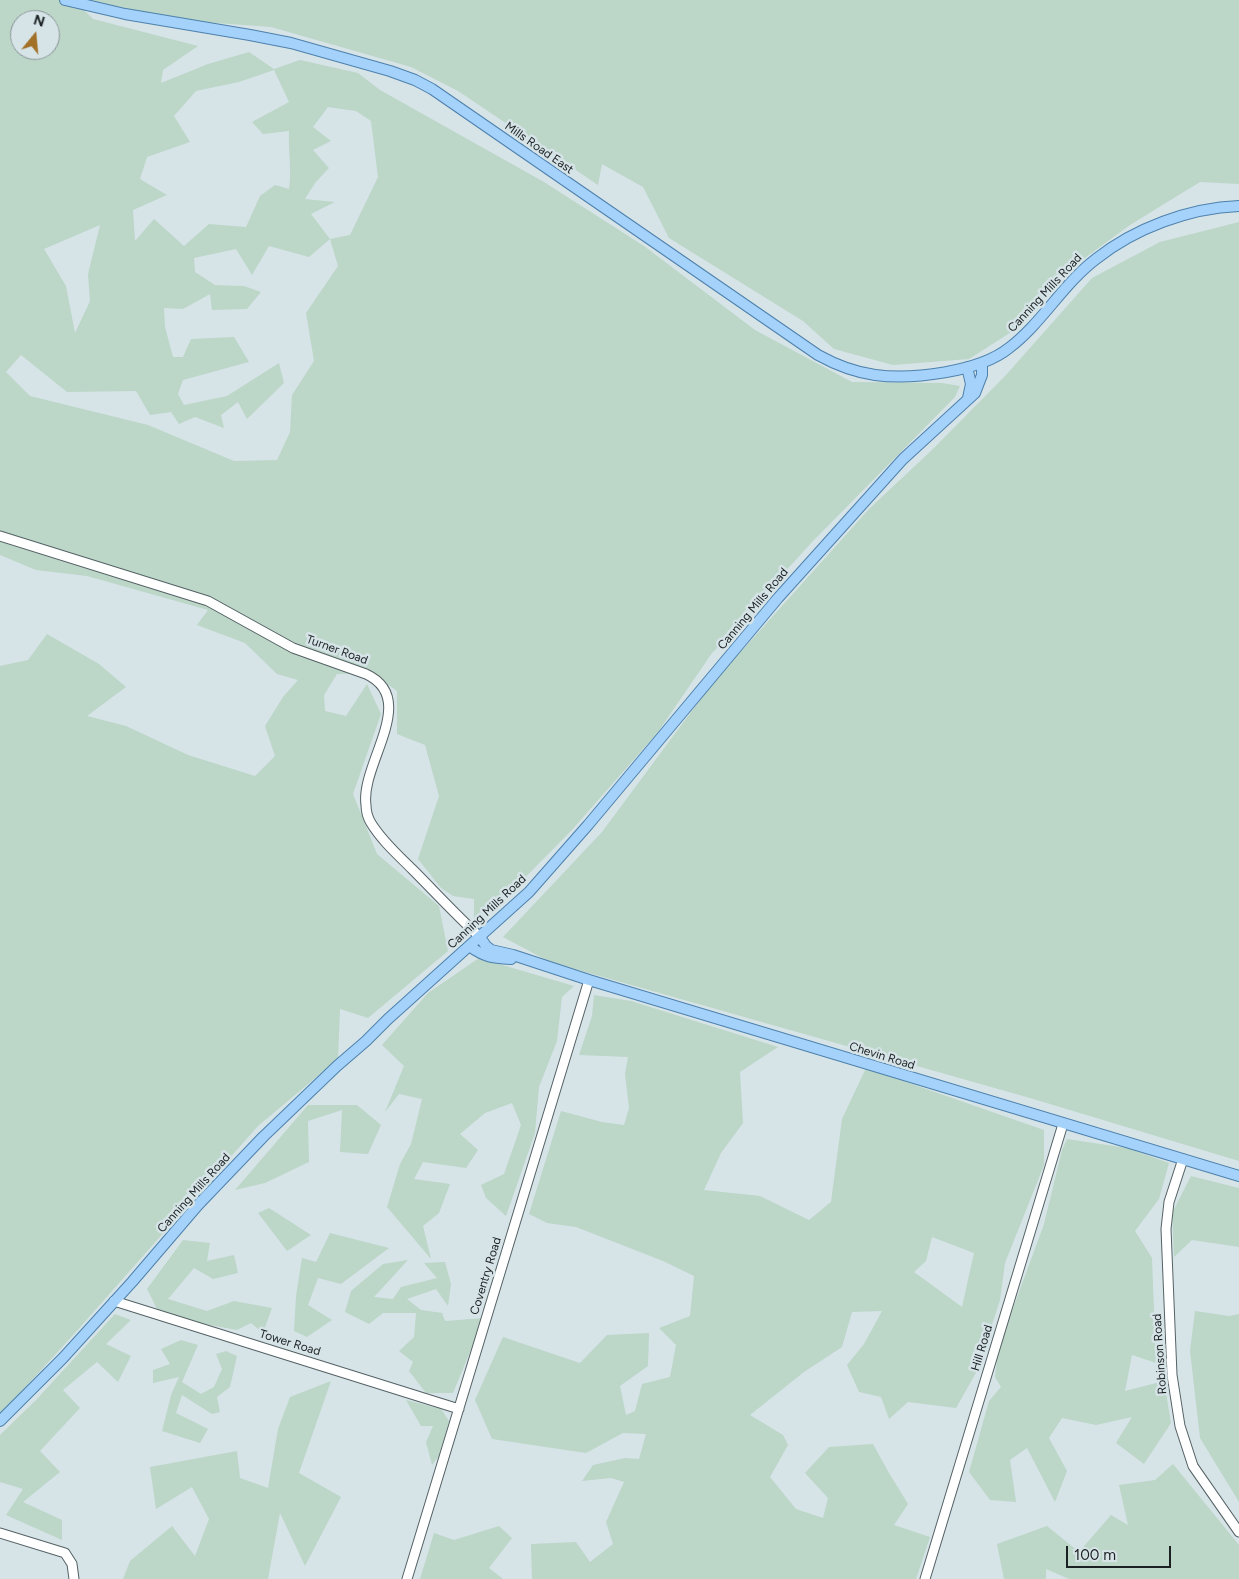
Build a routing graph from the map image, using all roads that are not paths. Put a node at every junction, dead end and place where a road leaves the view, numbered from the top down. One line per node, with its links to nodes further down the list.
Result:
1 (65, 0): 4 (main road, Mills Road East)
2 (1239, 206): 3 (main road, Canning Mills Road)
3 (982, 363): 4 (main road, Canning Mills Road); 5 (main road, Canning Mills Road)
4 (967, 367): 5 (main road)
5 (968, 399): 7 (main road, Canning Mills Road)
6 (0, 536): 7 (street, Turner Road)
7 (480, 937): 8 (main road, Canning Mills Road); 9 (main road, Chevin Road)
8 (468, 946): 9 (main road, Chevin Road); 14 (main road, Canning Mills Road)
9 (519, 958): 10 (main road, Chevin Road)
10 (589, 980): 11 (main road, Chevin Road); 15 (street, Coventry Road)
11 (1063, 1124): 12 (main road, Chevin Road); 21 (street, Hill Road)
12 (1182, 1159): 13 (main road, Chevin Road); 17 (street, Robinson Road)
13 (1239, 1176)
14 (114, 1301): 15 (street, Tower Road); 16 (main road, Canning Mills Road)
15 (459, 1409): 20 (street, Coventry Road)
16 (0, 1421)
17 (1239, 1532)
18 (0, 1533): 19 (street)
19 (74, 1579)
20 (407, 1579)
21 (925, 1579)

